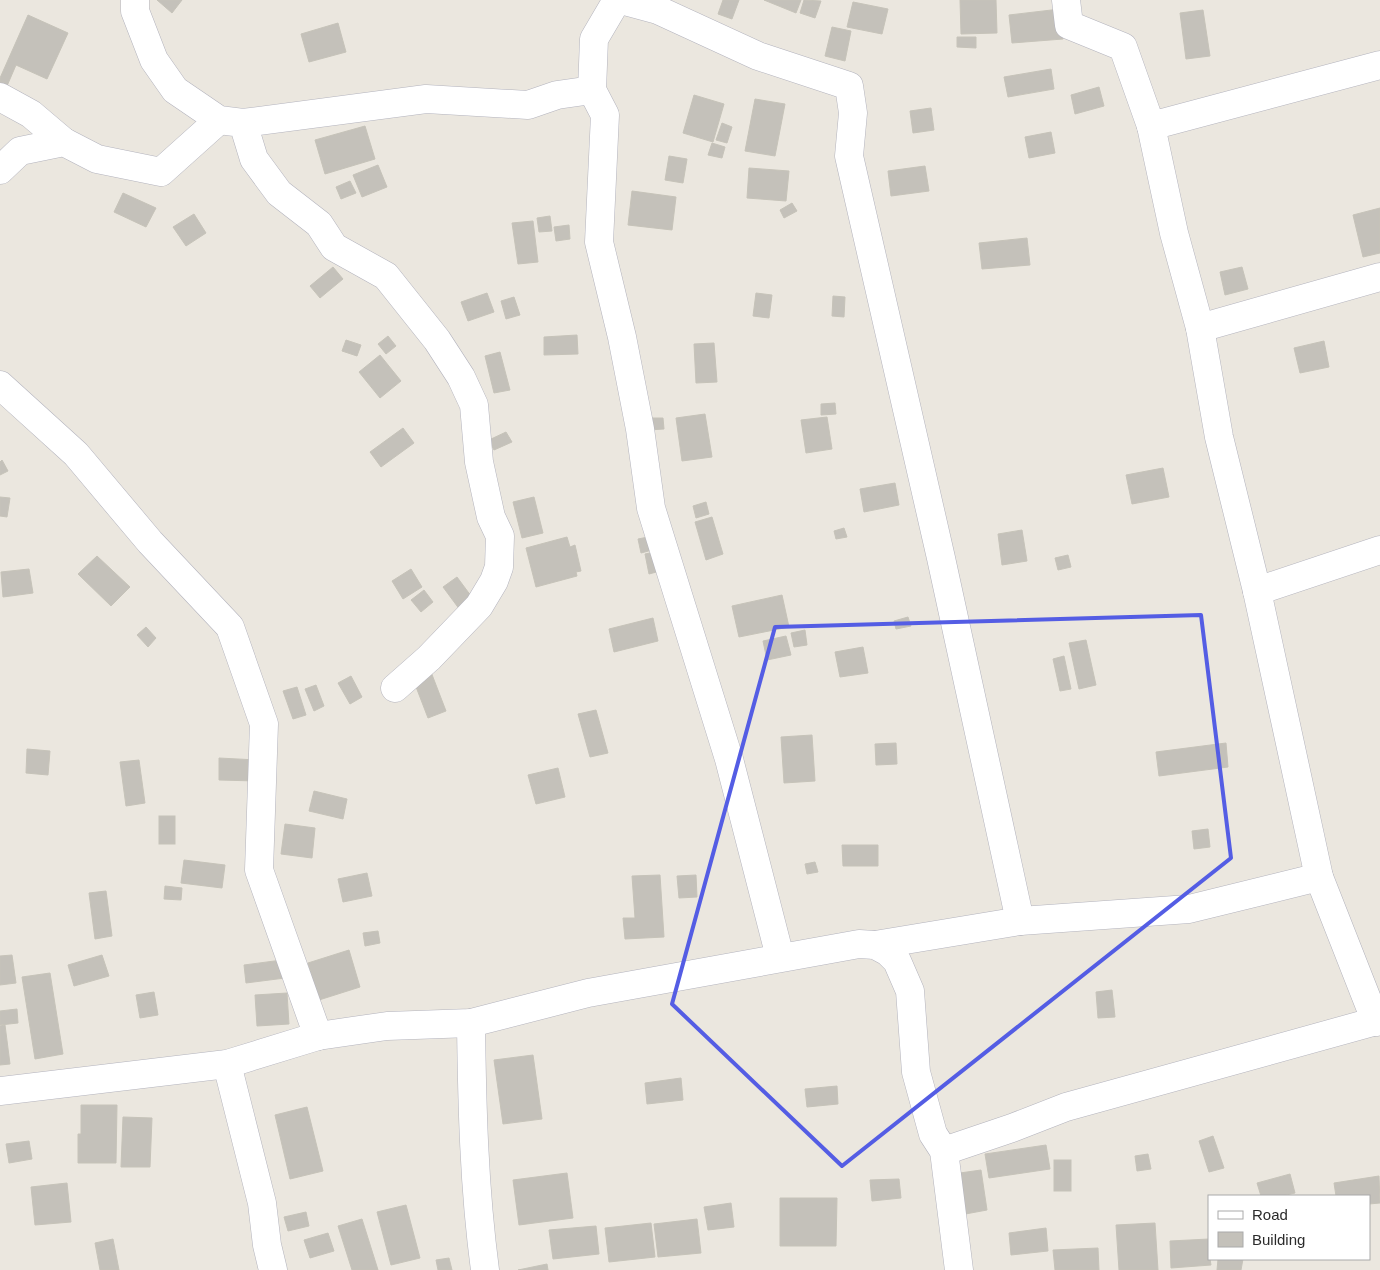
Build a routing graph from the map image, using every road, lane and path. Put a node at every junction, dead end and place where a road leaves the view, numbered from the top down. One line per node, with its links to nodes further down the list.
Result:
1 (135, 0): 7 (street)
2 (619, 0): 5 (street); 18 (street)
3 (1066, 0): 8 (street)
4 (1380, 65): 8 (street)
5 (592, 90): 7 (street); 20 (street)
6 (0, 97): 9 (street)
7 (231, 121): 9 (street); 16 (street)
8 (1151, 126): 12 (street)
9 (64, 142): 10 (street)
10 (0, 170)
11 (1380, 277): 12 (street)
12 (1200, 328): 15 (street)
13 (0, 385): 23 (street)
14 (1380, 550): 15 (street)
15 (1257, 591): 17 (street)
16 (395, 688)
17 (1319, 877): 18 (street); 21 (street)
18 (1020, 921): 19 (street)
19 (876, 945): 20 (street); 26 (street)
20 (780, 957): 22 (street)
21 (1378, 1021): 26 (street)
22 (471, 1023): 23 (street); 28 (street)
23 (318, 1036): 24 (street)
24 (227, 1064): 25 (street); 27 (street)
25 (0, 1091)
26 (944, 1151): 29 (street)
27 (273, 1270)
28 (485, 1270)
29 (959, 1270)

